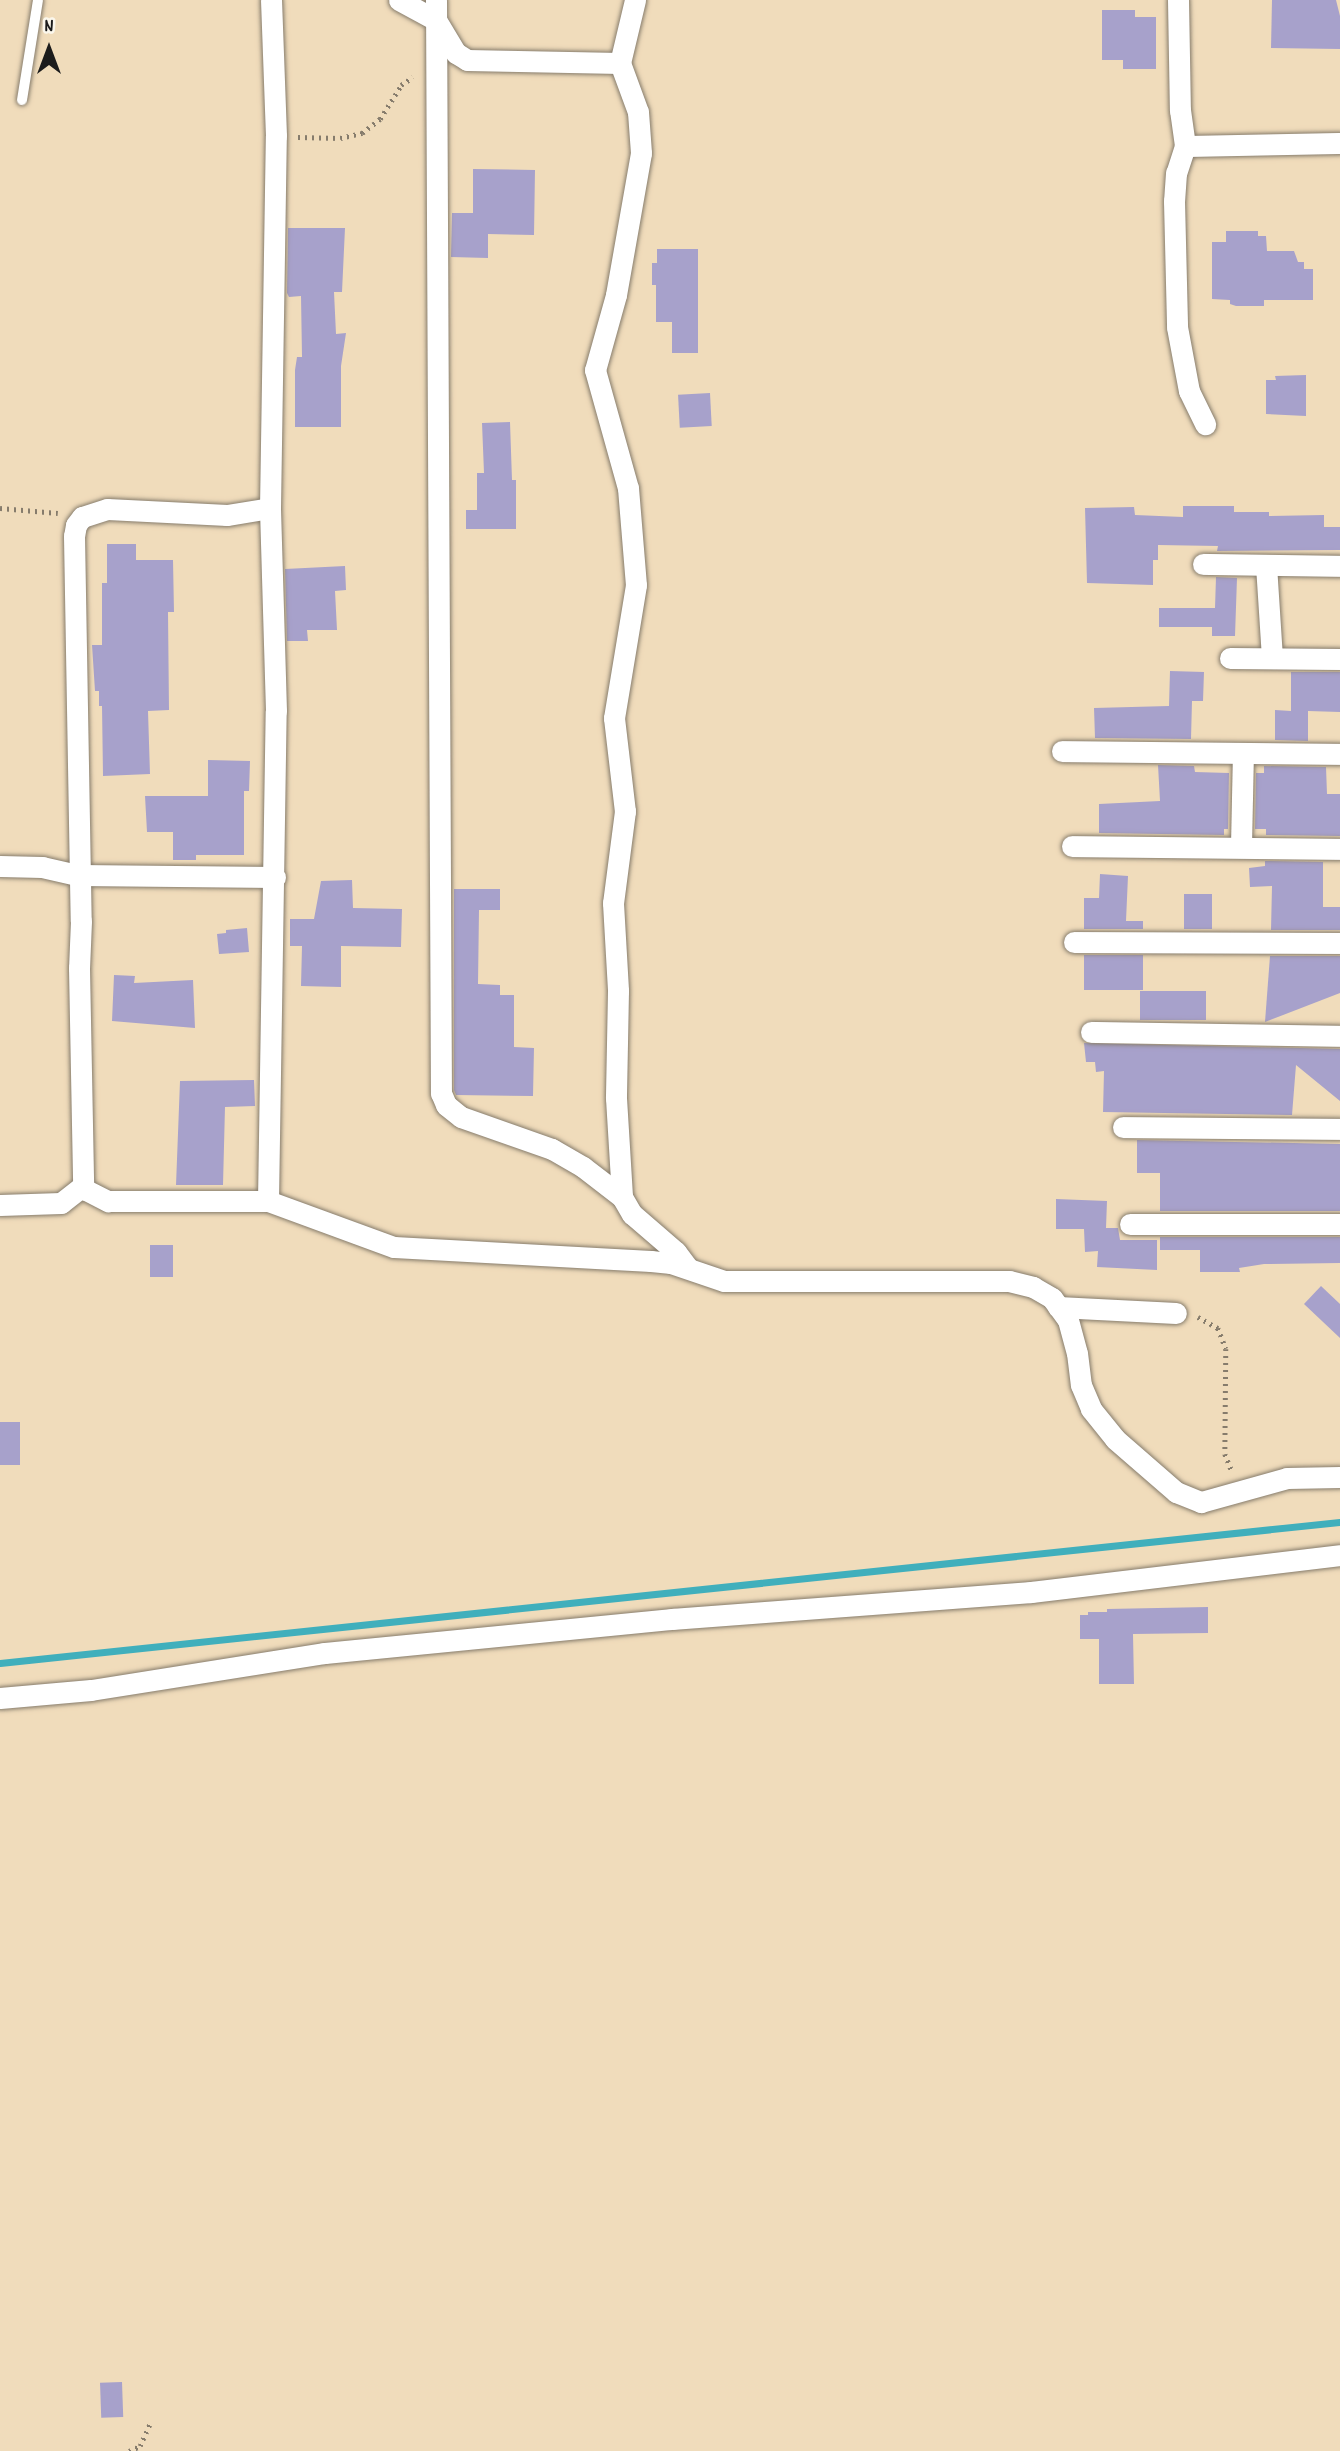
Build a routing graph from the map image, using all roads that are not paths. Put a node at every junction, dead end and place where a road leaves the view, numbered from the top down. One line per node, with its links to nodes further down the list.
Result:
1 (38, 0): 8 (lane)
2 (271, 0): 12 (street)
3 (398, 0): 6 (street)
4 (635, 0): 7 (street)
5 (1178, 0): 10 (street)
6 (436, 10): 7 (street); 35 (street)
7 (620, 62): 35 (street)
8 (22, 100)
9 (1340, 143): 10 (street)
10 (1185, 146): 11 (street)
11 (1205, 424)
12 (270, 508): 26 (street); 27 (street)
13 (1203, 564): 14 (street)
14 (1266, 565): 15 (street); 16 (street)
15 (1340, 566)
16 (1272, 657): 17 (street); 18 (street)
17 (1230, 658)
18 (1340, 659)
19 (1062, 751): 20 (street)
20 (1243, 754): 21 (street); 23 (street)
21 (1340, 754)
22 (1073, 846): 23 (street)
23 (1241, 846): 24 (street)
24 (1340, 849)
25 (0, 866): 26 (street)
26 (78, 875): 27 (street); 34 (street)
27 (275, 877): 36 (street)
28 (1074, 942): 29 (street)
29 (1340, 943)
30 (1091, 1031): 31 (street)
31 (1340, 1036)
32 (1124, 1127): 33 (street)
33 (1340, 1129)
34 (83, 1186): 36 (street); 37 (street)
35 (622, 1197): 40 (street)
36 (268, 1202): 40 (street)
37 (0, 1205)
38 (1130, 1224): 39 (street)
39 (1340, 1224)
40 (690, 1269): 41 (street)
41 (1058, 1307): 42 (street); 43 (street)
42 (1177, 1313)
43 (1340, 1477)
44 (1340, 1555): 45 (street)
45 (0, 1698)

